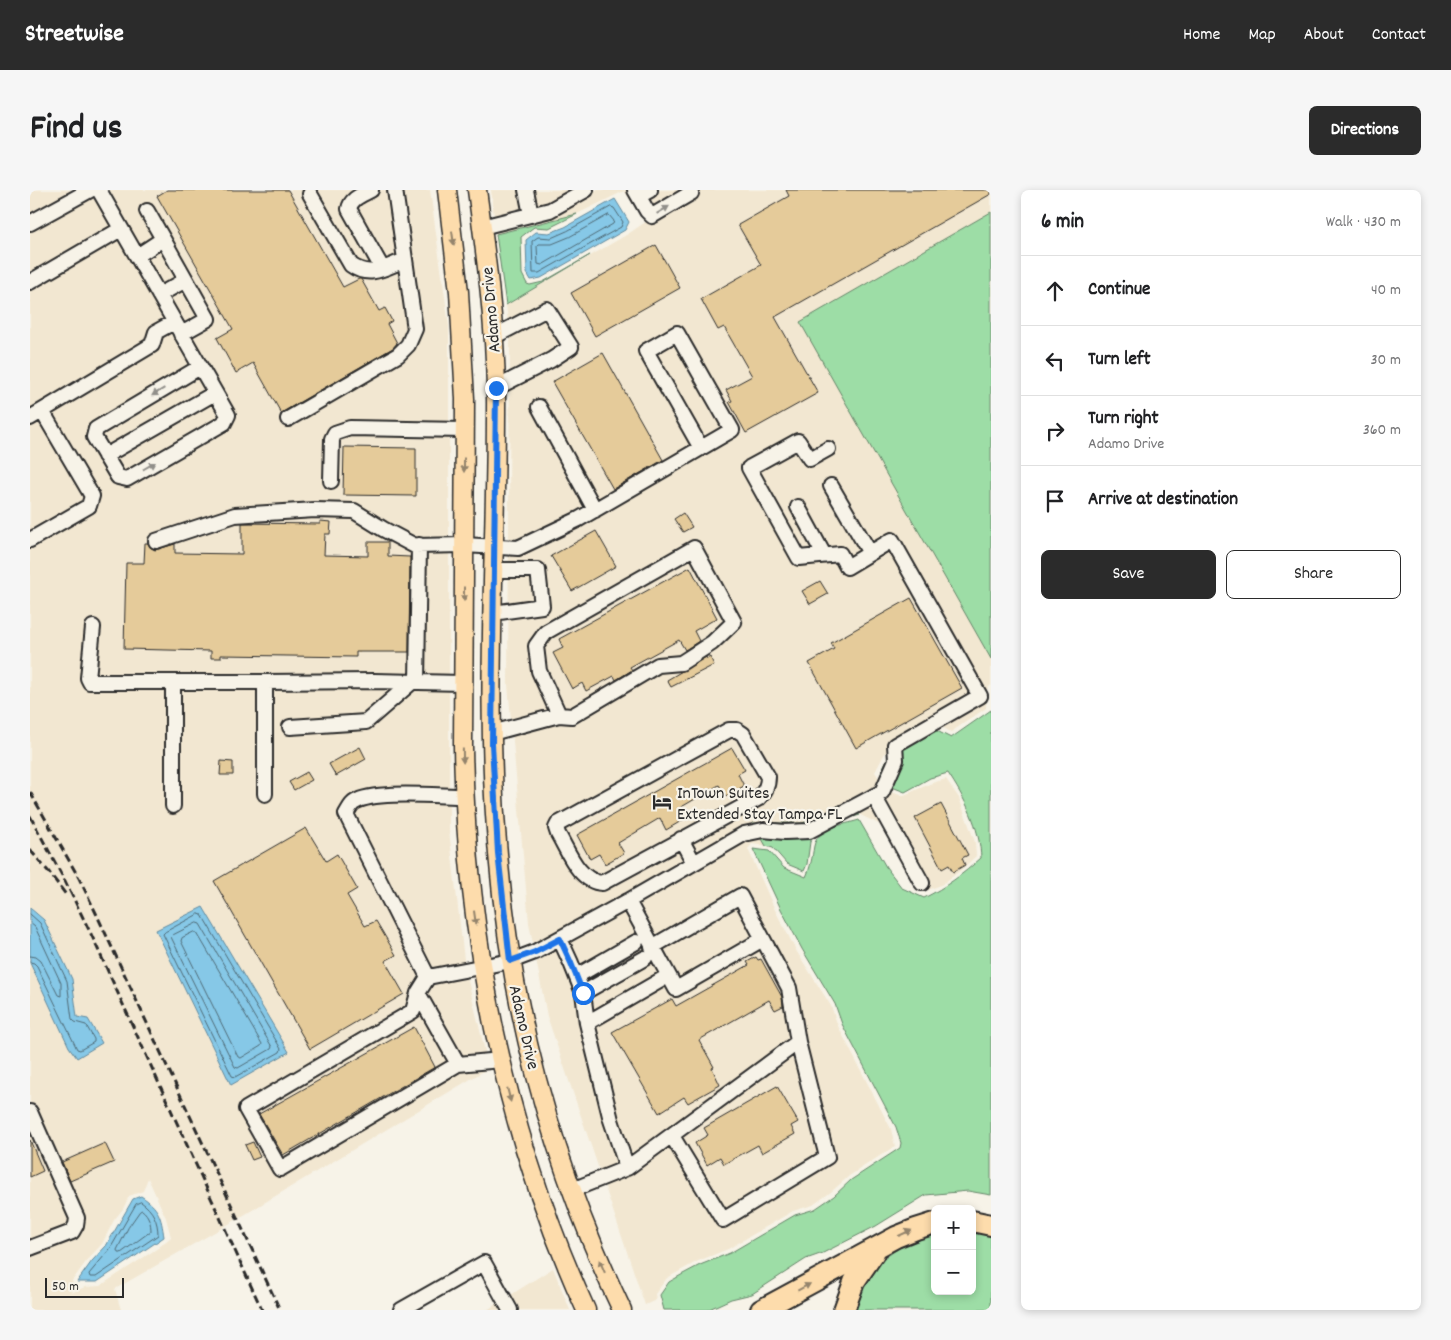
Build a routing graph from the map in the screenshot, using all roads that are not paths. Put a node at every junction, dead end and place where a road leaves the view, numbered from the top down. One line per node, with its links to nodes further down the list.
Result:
1 (90, 190): 14 (street)
2 (99, 190): 16 (street)
3 (371, 190): 20 (street)
4 (395, 190): 19 (street)
5 (447, 190): 33 (main road, Adamo Drive, one-way to 33)
6 (477, 190): 15 (main road, Adamo Drive)
7 (526, 190): 13 (street)
8 (586, 190): 13 (street)
9 (690, 190): 10 (street, one-way to 9)
10 (641, 192)
11 (310, 194): 20 (street)
12 (147, 211): 17 (street)
13 (531, 215): 15 (street)
14 (30, 223)
15 (482, 227): 26 (main road, Adamo Drive)
16 (121, 229): 18 (street); 22 (street)
17 (163, 239): 18 (street); 21 (street)
18 (137, 256): 23 (street)
19 (405, 260): 20 (street); 32 (street)
20 (382, 268)
21 (186, 280): 23 (street); 25 (street)
22 (30, 282)
23 (159, 295): 24 (street)
24 (174, 322): 25 (street); 31 (street)
25 (182, 334): 27 (street)
26 (493, 337): 28 (main road, Adamo Drive); 28 (street)
27 (200, 367): 29 (street); 36 (street, one-way to 36)
28 (496, 388): 45 (main road, Adamo Drive)
29 (215, 393): 36 (street); 36 (street, one-way to 29)
30 (539, 407): 40 (street)
31 (36, 414): 41 (street)
32 (288, 419)
33 (465, 430): 37 (street); 43 (main road, Adamo Drive, one-way to 43)
34 (701, 448): 34 (street); 40 (street)
35 (828, 449): 47 (street)
36 (106, 456)
37 (332, 481)
38 (831, 486): 46 (street)
39 (798, 507): 47 (street)
40 (595, 510): 45 (street)
41 (30, 540)
42 (156, 541): 44 (street)
43 (464, 545): 44 (street); 45 (street); 54 (main road, Adamo Drive, one-way to 54)
44 (419, 546): 53 (street)
45 (494, 547): 48 (main road, Adamo Drive)
46 (870, 553): 47 (street); 60 (street)
47 (824, 555)
48 (493, 570): 49 (main road, Adamo Drive); 49 (street)
49 (493, 613): 57 (main road, Adamo Drive)
50 (93, 627): 51 (street)
51 (173, 682): 52 (street); 61 (street)
52 (265, 682): 53 (street); 58 (street)
53 (414, 682): 54 (street); 56 (street)
54 (463, 683): 59 (main road, Adamo Drive, one-way to 59)
55 (559, 715): 55 (street); 57 (street)
56 (290, 727)
57 (492, 733): 70 (main road, Adamo Drive)
58 (265, 794)
59 (464, 796): 71 (main road, Adamo Drive, one-way to 71); 74 (street)
60 (874, 796): 63 (street); 64 (street)
61 (173, 806)
62 (681, 839): 62 (street); 63 (street)
63 (694, 863): 65 (street)
64 (922, 883)
65 (628, 901): 66 (street); 69 (street)
66 (560, 939): 70 (street); 72 (street)
67 (763, 939): 69 (street); 73 (street); 78 (street)
68 (636, 942): 72 (street)
69 (649, 953): 73 (street); 76 (street)
70 (510, 961): 71 (street); 84 (main road, Adamo Drive)
71 (482, 966): 74 (street); 79 (main road, Adamo Drive)
72 (576, 976): 76 (street)
73 (668, 976): 77 (street)
74 (428, 977): 75 (street)
75 (418, 993): 80 (street); 80 (street)
76 (583, 993): 77 (street)
77 (586, 1023): 83 (street)
78 (798, 1042): 82 (street); 82 (street)
79 (501, 1060): 80 (street); 92 (main road, Adamo Drive, one-way to 92)
80 (458, 1064)
81 (30, 1112): 88 (street)
82 (672, 1136): 83 (street)
83 (627, 1168): 84 (street)
84 (572, 1190): 93 (main road, Adamo Drive, one-way to 84)
85 (976, 1222): 87 (highway)
86 (931, 1225): 89 (highway, one-way to 86)
87 (991, 1225)
88 (30, 1248)
89 (877, 1248): 94 (highway, one-way to 89); 95 (highway)
90 (401, 1310): 91 (street)
91 (510, 1310)
92 (586, 1310)
93 (622, 1310)
94 (760, 1310)
95 (844, 1310)

